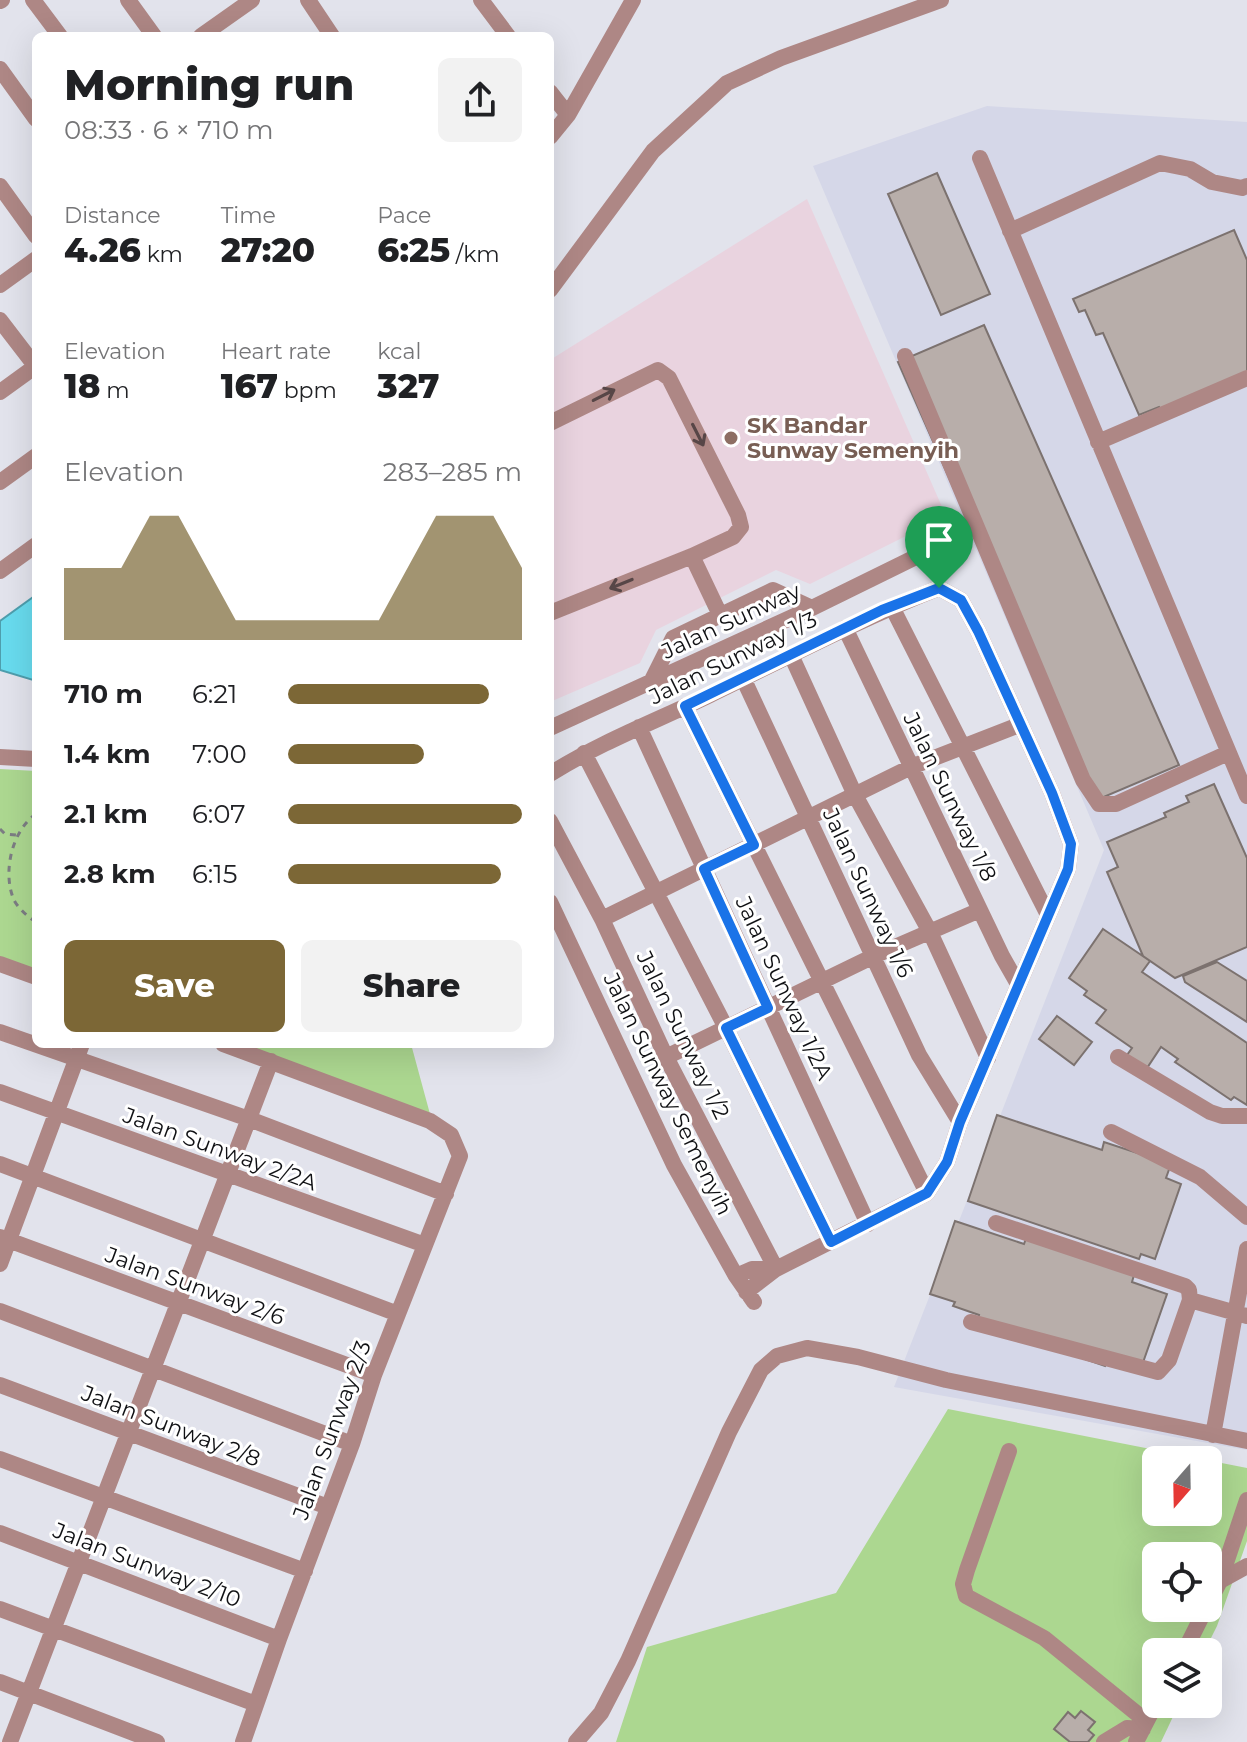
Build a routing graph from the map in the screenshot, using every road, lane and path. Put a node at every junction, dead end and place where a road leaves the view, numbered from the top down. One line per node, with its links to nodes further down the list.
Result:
1 (33, 0): 8 (street)
2 (128, 0): 9 (street)
3 (252, 0): 10 (street)
4 (308, 0): 11 (street)
5 (481, 0): 12 (street)
6 (633, 0): 16 (street)
7 (941, 0): 25 (street)
8 (57, 32)
9 (151, 32)
10 (207, 32)
11 (329, 32)
12 (505, 32)
13 (1, 73): 15 (street)
14 (554, 97): 16 (street)
15 (32, 114)
16 (568, 115): 17 (street)
17 (554, 132)
18 (980, 158): 22 (street)
19 (0, 186): 21 (street)
20 (1247, 186): 22 (street)
21 (32, 230)
22 (1010, 231): 33 (street)
23 (32, 262): 24 (street)
24 (0, 285)
25 (554, 285)
26 (0, 320): 28 (street)
27 (905, 356): 54 (street)
28 (32, 361)
29 (32, 369): 31 (street)
30 (1247, 378): 33 (street)
31 (0, 392)
32 (554, 421): 38 (street, one-way to 38)
33 (1098, 442): 54 (street)
34 (32, 459): 35 (street)
35 (0, 482)
36 (32, 548): 39 (street)
37 (928, 551): 41 (street, Jalan Sunway)
38 (692, 556): 42 (street, one-way to 42); 43 (street)
39 (0, 571)
40 (892, 607): 44 (street, Jalan Sunway 1/3); 49 (street, Jalan Sunway 1/3); 52 (street)
41 (812, 608): 43 (street); 47 (street, Jalan Sunway)
42 (554, 611)
43 (721, 617): 47 (street)
44 (845, 628): 45 (street, Jalan Sunway 1/3); 57 (street, Jalan Sunway 1/8)
45 (791, 655): 46 (street, Jalan Sunway 1/3); 59 (street)
46 (743, 678): 48 (street, Jalan Sunway 1/3); 62 (street, Jalan Sunway 1/6)
47 (651, 682): 50 (street, Jalan Sunway)
48 (685, 706): 51 (street, Jalan Sunway 1/3); 66 (street)
49 (1019, 725): 52 (street); 71 (street)
50 (554, 726)
51 (639, 727): 53 (street, Jalan Sunway 1/3); 67 (street, Jalan Sunway 1/2A)
52 (963, 748): 57 (street); 71 (street)
53 (584, 753): 58 (street, Jalan Sunway 1/3); 68 (street)
54 (1228, 753): 60 (street)
55 (0, 757): 56 (street)
56 (32, 759)
57 (911, 767): 59 (street); 70 (street, Jalan Sunway 1/8)
58 (554, 772)
59 (855, 795): 62 (street); 74 (street)
60 (1247, 796)
61 (32, 817): 65 (path)
62 (808, 818): 66 (street); 75 (street, Jalan Sunway 1/6)
63 (0, 829): 65 (path)
64 (554, 829): 73 (street, Jalan Sunway 1/2)
65 (17, 835): 72 (path)
66 (754, 845): 67 (street); 78 (street)
67 (704, 869): 68 (street); 80 (street, Jalan Sunway 1/2A)
68 (657, 893): 73 (street); 81 (street)
69 (554, 910): 111 (street, Jalan Sunway Semenyih)
70 (980, 910): 74 (street); 79 (street, Jalan Sunway 1/8)
71 (1048, 915): 79 (street)
72 (32, 918)
73 (602, 919): 86 (street, Jalan Sunway 1/2)
74 (930, 932): 75 (street); 88 (street)
75 (874, 956): 78 (street); 94 (street, Jalan Sunway 1/6)
76 (0, 964): 77 (street)
77 (32, 976)
78 (822, 982): 80 (street); 99 (street)
79 (1018, 984): 88 (street)
80 (768, 1008): 81 (street); 103 (street, Jalan Sunway 1/2A)
81 (726, 1028): 86 (street); 106 (street)
82 (0, 1032): 83 (street)
83 (32, 1040)
84 (234, 1048): 89 (street)
85 (79, 1052): 91 (street); 93 (street)
86 (666, 1057): 110 (street, Jalan Sunway 1/2)
87 (1118, 1057): 92 (street)
88 (988, 1058): 94 (street)
89 (271, 1061): 93 (street); 100 (street, Jalan Sunway 2/3)
90 (0, 1092): 91 (street, Jalan Sunway 2/2A)
91 (56, 1113): 97 (street, Jalan Sunway 2/2A); 98 (street)
92 (1247, 1116)
93 (249, 1119): 97 (street); 100 (street)
94 (960, 1122): 99 (street)
95 (1111, 1132): 101 (street)
96 (0, 1164): 98 (street)
97 (227, 1175): 105 (street); 107 (street, Jalan Sunway 2/2A)
98 (33, 1176): 104 (street); 105 (street)
99 (927, 1193): 103 (street)
100 (446, 1194): 107 (street, Jalan Sunway 2/3)
101 (1247, 1217)
102 (996, 1223): 112 (street)
103 (868, 1224): 106 (street)
104 (4, 1239): 109 (street); 113 (street, Jalan Sunway 2/6)
105 (202, 1240): 113 (street); 115 (street)
106 (831, 1242): 110 (street)
107 (425, 1245): 115 (street, Jalan Sunway 2/3)
108 (1247, 1249): 116 (street)
109 (0, 1264)
110 (776, 1269): 111 (street); 111 (street, Jalan Sunway Semenyih)
111 (736, 1276)
112 (1190, 1300): 116 (street); 117 (street)
113 (178, 1303): 118 (street); 119 (street, Jalan Sunway 2/6)
114 (0, 1311): 118 (street)
115 (398, 1314): 119 (street, Jalan Sunway 2/3)
116 (1240, 1315): 122 (street)
117 (971, 1322)
118 (153, 1369): 121 (street); 124 (street)
119 (374, 1375): 124 (street, Jalan Sunway 2/3)
120 (0, 1385): 121 (street, Jalan Sunway 2/8)
121 (128, 1434): 127 (street); 129 (street, Jalan Sunway 2/8)
122 (1213, 1435): 123 (street); 146 (street)
123 (1247, 1441)
124 (352, 1444): 129 (street, Jalan Sunway 2/3)
125 (1009, 1451): 142 (street)
126 (0, 1459): 127 (street)
127 (104, 1497): 131 (street); 133 (street)
128 (1247, 1500): 134 (street)
129 (328, 1507): 133 (street, Jalan Sunway 2/3)
130 (0, 1533): 131 (street, Jalan Sunway 2/10)
131 (79, 1562): 137 (street); 138 (street, Jalan Sunway 2/10)
132 (1247, 1566): 135 (street)
133 (305, 1571): 138 (street, Jalan Sunway 2/3)
134 (1222, 1575)
135 (1222, 1580)
136 (0, 1609): 137 (street)
137 (53, 1629): 140 (street); 141 (street)
138 (279, 1639): 141 (street, Jalan Sunway 2/3)
139 (0, 1682): 140 (street)
140 (29, 1693): 143 (street); 144 (street)
141 (256, 1704): 145 (street, Jalan Sunway 2/3)
142 (1142, 1731): 147 (street)
143 (10, 1742)
144 (157, 1742)
145 (243, 1742)
146 (576, 1742)
147 (1104, 1742)

